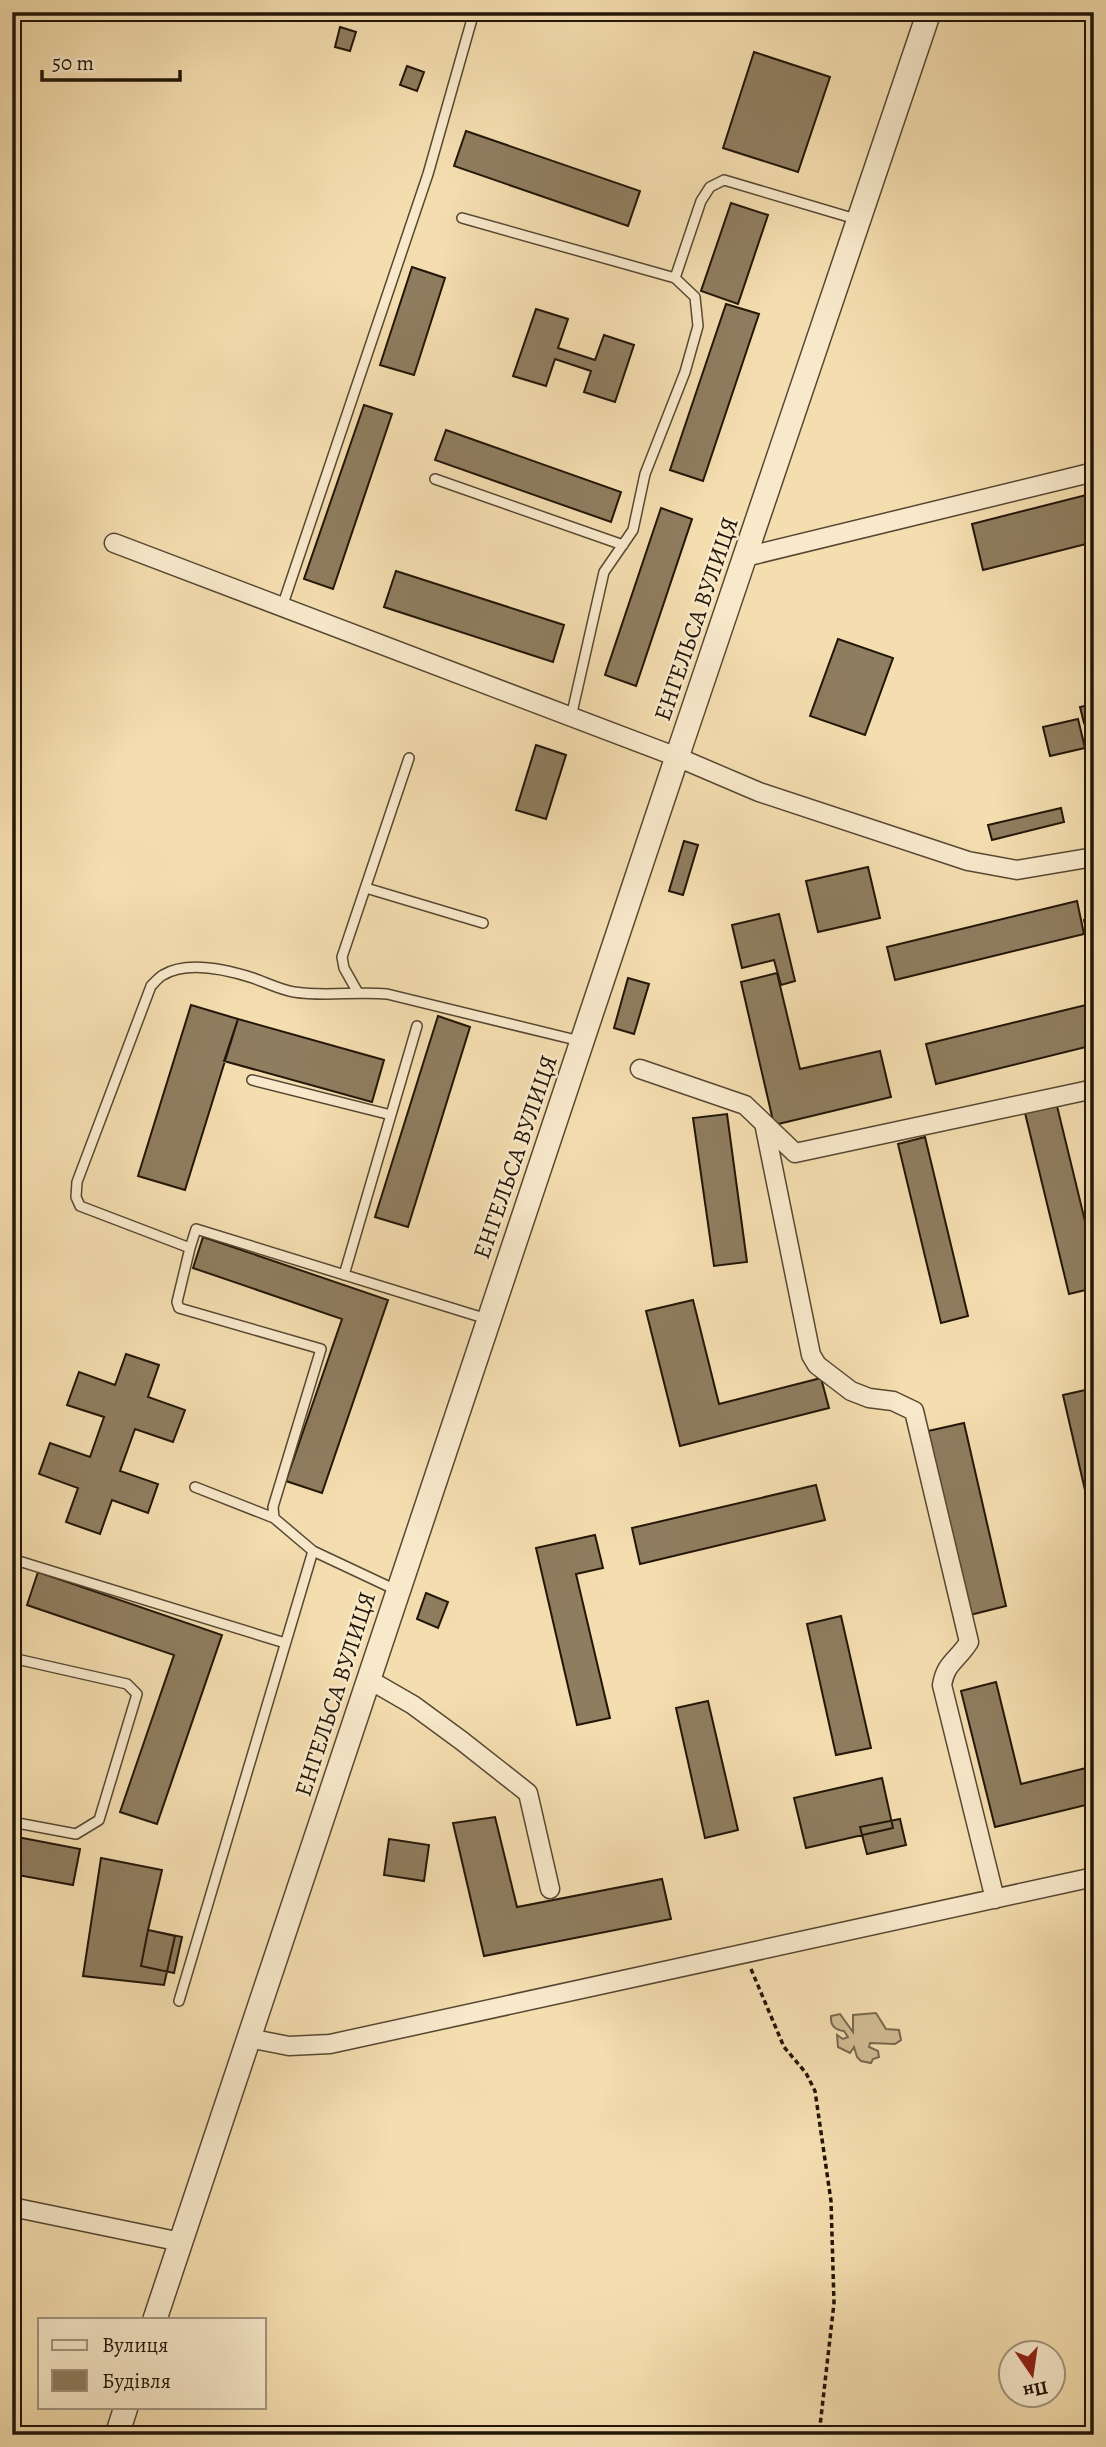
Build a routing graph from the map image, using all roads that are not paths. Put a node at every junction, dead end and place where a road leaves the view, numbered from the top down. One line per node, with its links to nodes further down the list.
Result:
1 (474, 12): 11 (lane)
2 (929, 12): 4 (street, ЕНГЕЛЬСА ВУЛИЦЯ)
3 (462, 218): 5 (lane)
4 (859, 220): 5 (lane); 10 (street, ЕНГЕЛЬСА ВУЛИЦЯ)
5 (675, 278): 9 (lane)
6 (1094, 472): 10 (street)
7 (435, 479): 9 (lane)
8 (114, 542): 11 (street)
9 (623, 545): 12 (lane)
10 (745, 557): 13 (street, ЕНГЕЛЬСА ВУЛИЦЯ)
11 (282, 607): 12 (street)
12 (571, 717): 13 (street)
13 (677, 757): 15 (street); 20 (street, ЕНГЕЛЬСА ВУЛИЦЯ)
14 (409, 758): 16 (lane)
15 (1094, 857)
16 (366, 888): 17 (lane); 18 (lane)
17 (483, 923)
18 (357, 991): 20 (lane); 26 (lane)
19 (417, 1026): 24 (lane)
20 (582, 1041): 28 (street, ЕНГЕЛЬСА ВУЛИЦЯ)
21 (640, 1069): 25 (street)
22 (253, 1080): 24 (lane)
23 (1094, 1089): 25 (street)
24 (391, 1115): 27 (lane)
25 (764, 1123): 40 (street)
26 (190, 1248): 27 (lane); 30 (lane)
27 (344, 1275): 28 (lane)
28 (488, 1320): 33 (street, ЕНГЕЛЬСА ВУЛИЦЯ)
29 (195, 1487): 30 (lane)
30 (274, 1518): 31 (lane)
31 (313, 1551): 33 (lane); 34 (lane)
32 (12, 1559): 34 (lane)
33 (397, 1591): 36 (street, ЕНГЕЛЬСА ВУЛИЦЯ)
34 (285, 1643): 41 (lane)
35 (12, 1658): 37 (lane)
36 (368, 1678): 39 (street); 42 (street, ЕНГЕЛЬСА ВУЛИЦЯ)
37 (12, 1822)
38 (1094, 1877): 40 (street)
39 (550, 1889)
40 (995, 1899): 42 (street)
41 (179, 2001)
42 (248, 2038): 44 (street, ЕНГЕЛЬСА ВУЛИЦЯ)
43 (12, 2207): 44 (street)
44 (181, 2242): 45 (street, ЕНГЕЛЬСА ВУЛИЦЯ)
45 (155, 2318)
46 (126, 2408): 47 (street)
47 (117, 2435)

